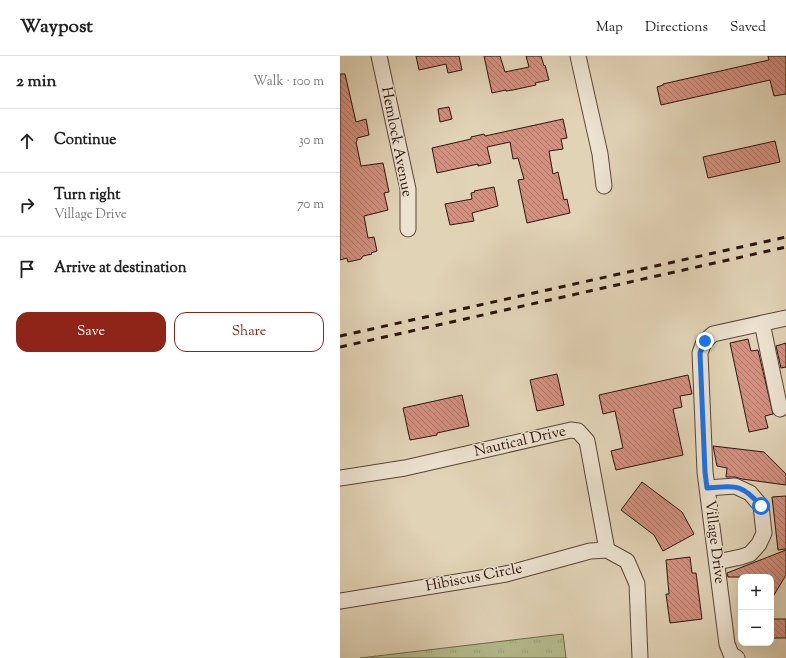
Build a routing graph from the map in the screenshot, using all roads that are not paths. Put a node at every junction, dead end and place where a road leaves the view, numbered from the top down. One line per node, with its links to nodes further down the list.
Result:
1 (379, 56): 4 (street, Hemlock Avenue)
2 (578, 56): 3 (street)
3 (604, 186)
4 (408, 229)
5 (786, 318): 6 (street, Village Drive)
6 (762, 323): 7 (street); 9 (street, Village Drive)
7 (780, 409)
8 (340, 478): 10 (street, Nautical Drive)
9 (707, 488): 11 (street, Village Drive); 11 (street)
10 (607, 550): 12 (street, Hibiscus Circle); 13 (street)
11 (717, 562): 14 (street, Village Drive)
12 (340, 601)
13 (640, 658)
14 (737, 658)

